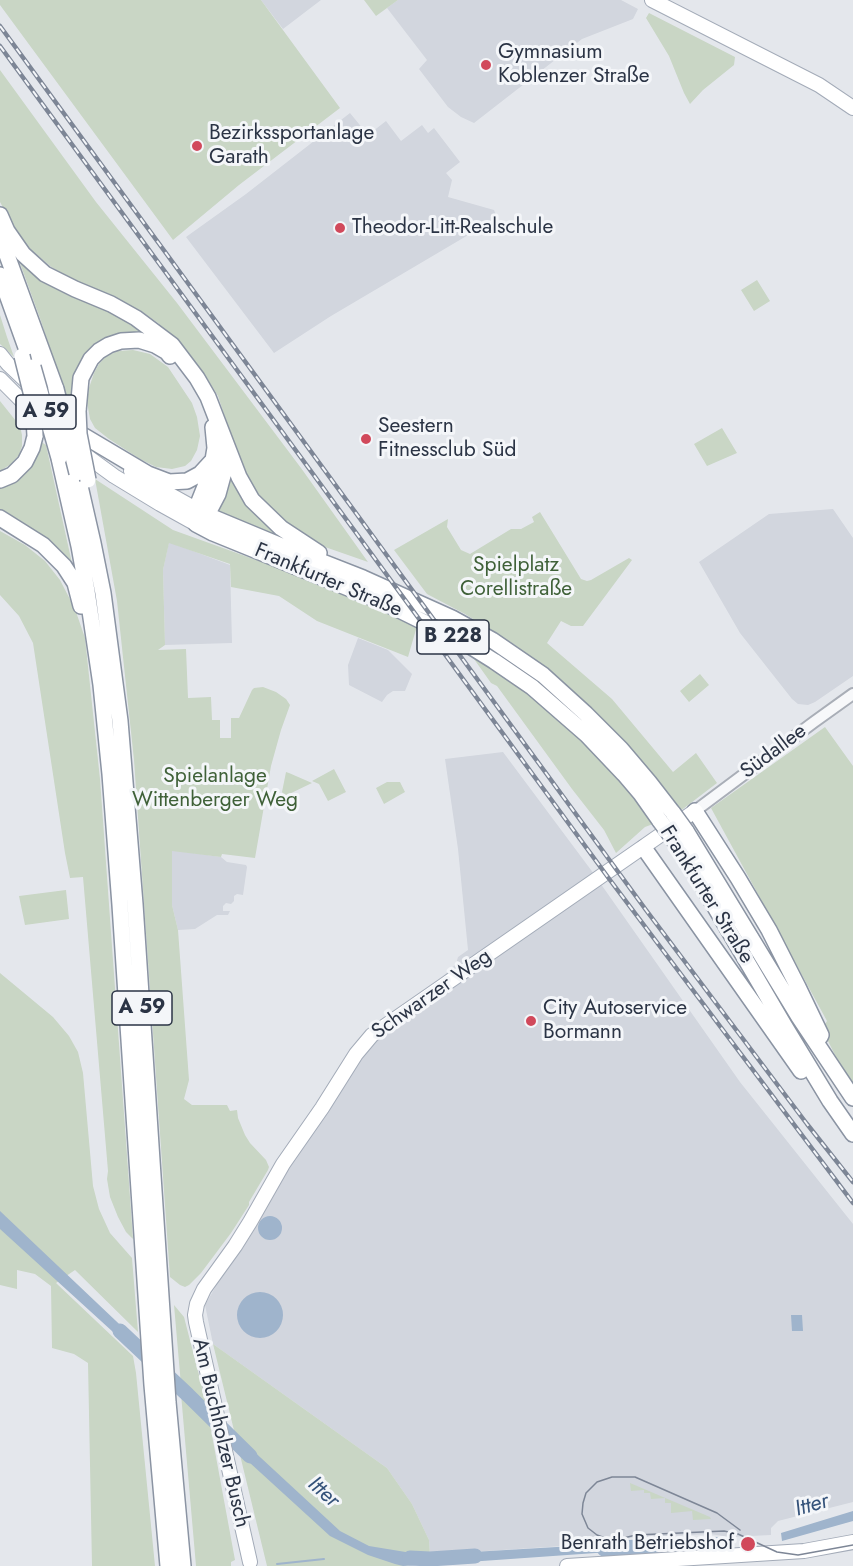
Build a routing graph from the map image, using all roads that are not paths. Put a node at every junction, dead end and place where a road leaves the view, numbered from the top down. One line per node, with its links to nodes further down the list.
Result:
1 (652, 0): 2 (main road)
2 (853, 108)
3 (0, 215): 10 (highway)
4 (0, 236): 12 (highway, A 59, bridge)
5 (0, 275): 6 (highway, A 59)
6 (17, 324): 13 (highway, bridge); 17 (highway, A 59, bridge)
7 (0, 354): 9 (main road, Frankfurter Straße / B 228)
8 (0, 379): 14 (main road, Frankfurter Straße / B 228)
9 (84, 436): 11 (highway); 14 (main road, Frankfurter Straße / B 228)
10 (225, 444): 14 (highway); 16 (highway)
11 (213, 460): 12 (highway, bridge); 14 (highway)
12 (82, 477): 29 (highway, A 59)
13 (0, 480)
14 (200, 516): 16 (highway, Frankfurter Straße / B 228); 20 (highway, Frankfurter Straße / B 228)
15 (0, 518): 17 (highway)
16 (363, 578): 20 (highway, Frankfurter Straße / B 228)
17 (101, 686): 29 (highway, A 59)
18 (853, 694): 19 (street, Südallee)
19 (695, 811): 22 (main road, Schwarzer Weg); 23 (highway)
20 (667, 817): 21 (highway, Frankfurter Straße / B 228, bridge)
21 (680, 836): 23 (highway, Frankfurter Straße / B 228); 25 (highway, Frankfurter Straße / B 228)
22 (644, 848): 25 (highway); 27 (main road, Schwarzer Weg)
23 (819, 1046): 24 (highway, Frankfurter Straße / B 228)
24 (853, 1098)
25 (830, 1101): 26 (highway, Frankfurter Straße / B 228)
26 (853, 1134)
27 (197, 1304): 30 (main road, Am Buchholzer Busch)
28 (853, 1542): 31 (main road)
29 (175, 1564)
30 (252, 1565)
31 (567, 1566)

